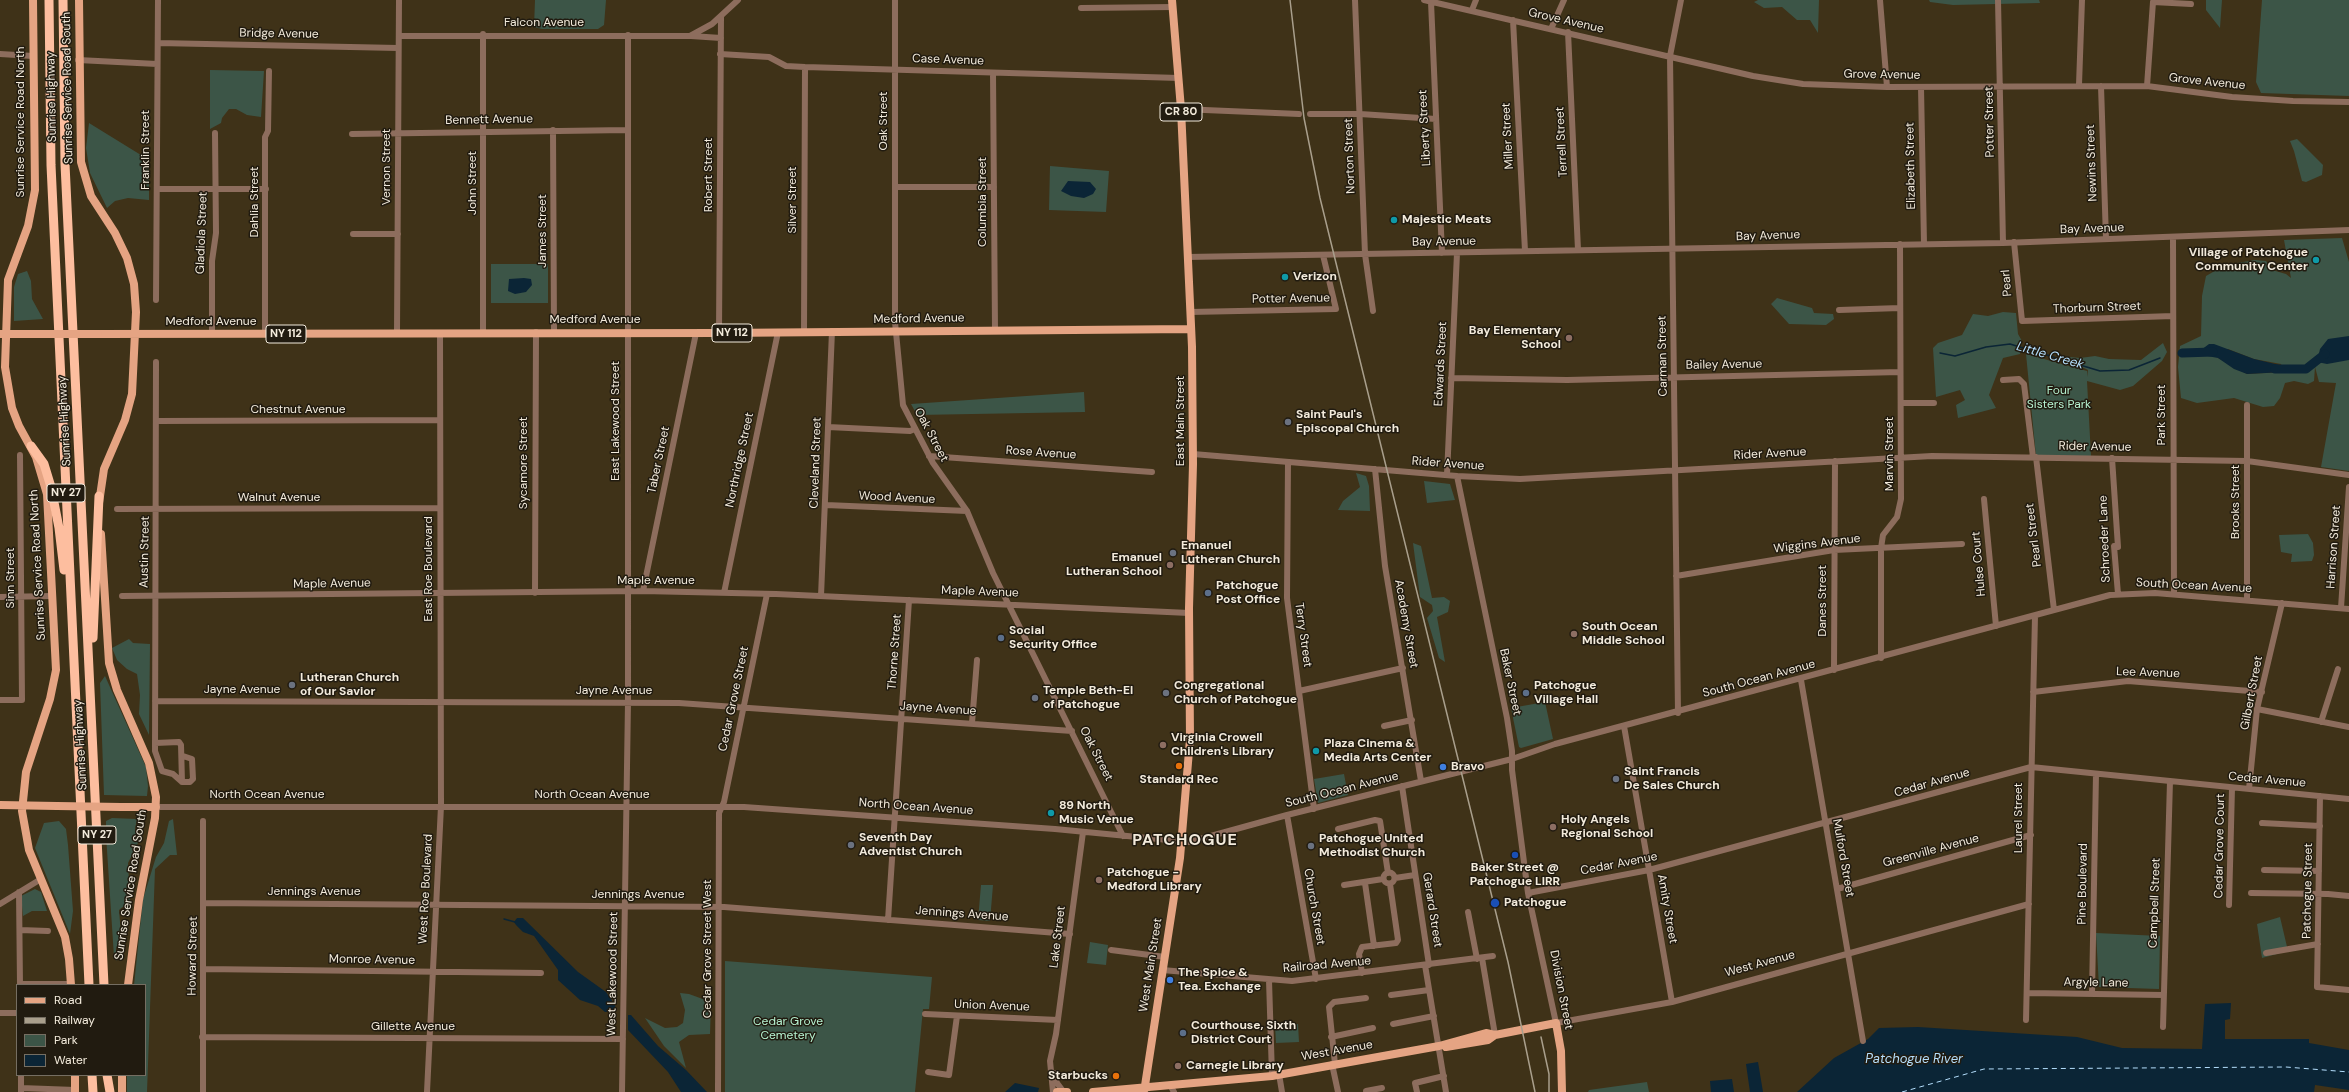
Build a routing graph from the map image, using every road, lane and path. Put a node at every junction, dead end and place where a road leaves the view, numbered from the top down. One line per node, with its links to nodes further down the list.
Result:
1 (33, 0): 35 (main road, Sunrise Service Road North)
2 (49, 0): 172 (highway, Sunrise Highway / NY 27)
3 (63, 0): 181 (highway, Sunrise Highway / NY 27)
4 (78, 0): 37 (main road, Sunrise Service Road South)
5 (158, 0): 31 (street, Franklin Street)
6 (399, 0): 28 (street, Vernon Street)
7 (738, 0): 22 (street, Falcon Avenue)
8 (895, 0): 40 (street, Oak Street)
9 (1355, 0): 54 (street, Norton Street)
10 (1424, 0): 17 (street, Grove Avenue)
11 (1476, 0): 21 (street)
12 (1564, 0): 24 (street)
13 (1681, 0): 36 (street, Carman Street)
14 (1880, 0): 48 (street)
15 (1998, 0): 45 (street, Potter Street)
16 (2082, 0): 44 (street)
17 (1431, 2): 21 (street, Grove Avenue); 55 (street, Liberty Street)
18 (1172, 3): 20 (street); 43 (main road, East Main Street / CR 80)
19 (2191, 4): 47 (street)
20 (1081, 8)
21 (1472, 10): 23 (street, Grove Avenue)
22 (721, 16): 29 (street, Falcon Avenue); 30 (street, Robert Street)
23 (1513, 20): 24 (street, Grove Avenue); 78 (street, Miller Street)
24 (1551, 29): 25 (street, Grove Avenue)
25 (1568, 32): 36 (street, Grove Avenue); 76 (street, Terrell Street)
26 (483, 34): 27 (street, Falcon Avenue); 28 (street, Falcon Avenue); 58 (street, John Street)
27 (628, 35): 29 (street, Falcon Avenue); 57 (street, East Lakewood Street)
28 (399, 36): 32 (street, Vernon Street)
29 (690, 36): 30 (street, Falcon Avenue)
30 (720, 38): 34 (street, Robert Street)
31 (158, 43): 32 (street, Bridge Avenue); 38 (street, Franklin Street)
32 (398, 48): 60 (street, Vernon Street)
33 (0, 54): 35 (street)
34 (720, 54): 39 (street, Case Avenue); 103 (street, Robert Street)
35 (33, 56): 104 (main road, Sunrise Service Road North)
36 (1670, 56): 48 (street, Grove Avenue); 77 (street, Carman Street)
37 (78, 60): 38 (street); 105 (main road, Sunrise Service Road South)
38 (157, 64): 64 (street, Franklin Street)
39 (805, 67): 40 (street, Case Avenue); 99 (street, Silver Street)
40 (895, 70): 42 (street, Case Avenue); 62 (street, Oak Street)
41 (268, 71): 66 (street, Dahlia Street)
42 (994, 73): 43 (street, Case Avenue); 63 (street, Columbia Street)
43 (1178, 78): 51 (main road, East Main Street / CR 80)
44 (2079, 85): 45 (street, Grove Avenue); 46 (street, Grove Avenue)
45 (2000, 86): 49 (street, Grove Avenue); 73 (street, Potter Street)
46 (2101, 86): 47 (street, Grove Avenue); 71 (street, Newins Street)
47 (2147, 86): 50 (street, Grove Avenue)
48 (1887, 87): 49 (street, Grove Avenue)
49 (1921, 87): 75 (street, Elizabeth Street)
50 (2349, 102)
51 (1181, 109): 52 (street); 83 (main road, East Main Street / CR 80)
52 (1299, 114)
53 (1310, 114): 54 (street)
54 (1360, 114): 55 (street); 81 (street, Norton Street)
55 (1436, 119): 79 (street, Liberty Street)
56 (553, 130): 57 (street, Bennett Avenue); 58 (street, Bennett Avenue); 96 (street, James Street)
57 (627, 130): 97 (street, East Lakewood Street)
58 (484, 131): 60 (street, Bennett Avenue); 101 (street, John Street)
59 (215, 133): 65 (street, Gladiola Street)
60 (398, 133): 61 (street, Bennett Avenue); 69 (street, Vernon Street)
61 (352, 134)
62 (895, 187): 63 (street); 94 (street, Oak Street)
63 (994, 187): 92 (street, Columbia Street)
64 (156, 189): 65 (street); 84 (street, Franklin Street)
65 (215, 189): 66 (street); 106 (street, Gladiola Street)
66 (266, 189): 107 (street, Dahlia Street)
67 (2349, 230): 70 (street, Bay Avenue)
68 (352, 234): 69 (street)
69 (398, 234): 108 (street, Vernon Street)
70 (2172, 237): 71 (street, Bay Avenue); 89 (street, Park Street)
71 (2106, 239): 72 (street, Bay Avenue)
72 (2014, 242): 73 (street, Bay Avenue); 90 (street, Pearl)
73 (2003, 243): 75 (street, Bay Avenue)
74 (1900, 244): 75 (street, Bay Avenue); 77 (street, Bay Avenue); 85 (street, Marvin Street)
75 (1924, 244)
76 (1578, 250): 77 (street, Bay Avenue); 78 (street, Bay Avenue)
77 (1673, 250): 112 (street, Carman Street)
78 (1525, 251): 80 (street, Bay Avenue)
79 (1442, 253): 80 (street, Bay Avenue); 81 (street, Bay Avenue)
80 (1457, 253): 111 (street, Edwards Street)
81 (1365, 254): 82 (street, Bay Avenue); 87 (street, Norton Street)
82 (1323, 255): 83 (street, Bay Avenue); 88 (street, Potter Avenue)
83 (1187, 257): 88 (main road, East Main Street)
84 (156, 300)
85 (1900, 308): 86 (street); 110 (street, Marvin Street)
86 (1839, 310)
87 (1373, 311)
88 (1190, 312): 91 (main road, East Main Street)
89 (2173, 316): 90 (street, Thorburn Street); 128 (street, Park Street)
90 (2022, 321)
91 (1191, 329): 92 (main road, Medford Avenue / NY 112); 122 (main road, East Main Street)
92 (995, 330): 94 (main road, Medford Avenue / NY 112)
93 (832, 331): 94 (main road, Medford Avenue / NY 112); 99 (main road, Medford Avenue / NY 112); 119 (street, Cleveland Street)
94 (896, 331): 120 (street, Oak Street)
95 (536, 332): 96 (main road, Medford Avenue / NY 112); 101 (main road, Medford Avenue / NY 112); 154 (street, Sycamore Street)
96 (554, 332): 97 (main road, Medford Avenue / NY 112)
97 (627, 332): 102 (main road, Medford Avenue / NY 112); 150 (street, East Lakewood Street)
98 (778, 332): 99 (main road, Medford Avenue / NY 112); 103 (main road, Medford Avenue / NY 112); 152 (street, Northridge Street)
99 (804, 332)
100 (440, 333): 101 (main road, Medford Avenue / NY 112); 108 (main road, Medford Avenue / NY 112); 117 (street, East Roe Boulevard)
101 (484, 333)
102 (696, 333): 103 (main road, Medford Avenue / NY 112); 151 (street, Taber Street)
103 (719, 333)
104 (2, 334): 105 (main road, Medford Avenue / NY 112, bridge); 121 (main road, Sunrise Service Road North)
105 (136, 334): 106 (main road, Medford Avenue / NY 112); 139 (main road, Sunrise Service Road South)
106 (212, 334): 107 (main road, Medford Avenue / NY 112)
107 (265, 334): 108 (main road, Medford Avenue / NY 112)
108 (397, 334)
109 (156, 362): 118 (street, Austin Street)
110 (1900, 372): 112 (street, Bailey Avenue); 114 (street, Marvin Street)
111 (1451, 378): 112 (street, Bailey Avenue); 136 (street, Edwards Street)
112 (1674, 378): 133 (street, Carman Street)
113 (2003, 380): 125 (street, Pearl Street)
114 (1901, 403): 115 (street); 126 (street, Marvin Street)
115 (1934, 403)
116 (2247, 405): 130 (street, Brooks Street)
117 (440, 420): 118 (street, Chestnut Avenue); 142 (street, East Roe Boulevard)
118 (157, 421): 144 (street, Austin Street)
119 (828, 427): 120 (street); 141 (street, Cleveland Street)
120 (915, 429): 124 (street, Oak Street)
121 (31, 446): 160 (main road, Sunrise Service Road North); 172 (highway)
122 (1193, 454): 131 (street, Rider Avenue); 171 (main road, East Main Street)
123 (20, 455): 159 (street, Sinn Street)
124 (929, 456): 134 (street, Rose Avenue); 145 (street, Oak Street)
125 (2034, 457): 126 (street, Rider Avenue); 127 (street, Rider Avenue); 170 (street, Pearl Street)
126 (1902, 458): 129 (street, Rider Avenue); 147 (street, Marvin Street)
127 (2112, 458): 128 (street, Rider Avenue); 156 (street, Schroeder Lane)
128 (2173, 459): 130 (street, Rider Avenue); 157 (street, Park Street)
129 (1835, 461): 133 (street, Rider Avenue); 148 (street, Danes Street)
130 (2247, 461): 135 (street, Rider Avenue); 165 (street, Brooks Street)
131 (1288, 462): 132 (street, Rider Avenue); 182 (street, Terry Street)
132 (1375, 469): 136 (street, Rider Avenue); 177 (street, Academy Street)
133 (1676, 470): 137 (street, Rider Avenue); 149 (street, Carman Street)
134 (1152, 472)
135 (2349, 475)
136 (1447, 476): 137 (street, Rider Avenue)
137 (1457, 476): 202 (street, Baker Street)
138 (2349, 487): 168 (street, Harrison Street)
139 (99, 496): 181 (highway); 216 (main road, Sunrise Service Road South)
140 (1984, 499): 174 (street, Hulse Court)
141 (826, 505): 145 (street, Wood Avenue); 162 (street, Cleveland Street)
142 (440, 508): 144 (street, Walnut Avenue); 153 (street, East Roe Boulevard)
143 (117, 509): 144 (street, Walnut Avenue)
144 (156, 510): 163 (street, Austin Street)
145 (967, 511): 167 (street, Oak Street)
146 (1962, 544): 147 (street, Wiggins Avenue)
147 (1880, 548): 148 (street, Wiggins Avenue); 175 (street, Marvin Street)
148 (1834, 550): 149 (street, Wiggins Avenue); 179 (street, Danes Street)
149 (1676, 576): 191 (street, Carman Street)
150 (627, 592): 151 (street, Maple Avenue); 154 (street, Maple Avenue); 188 (street, East Lakewood Street)
151 (643, 592): 152 (street, Maple Avenue)
152 (724, 593): 155 (street, Maple Avenue)
153 (441, 594): 154 (street, Maple Avenue); 163 (street, Maple Avenue); 187 (street, East Roe Boulevard)
154 (535, 594)
155 (768, 594): 162 (street, Maple Avenue); 189 (street, Cedar Grove Street)
156 (2118, 594): 157 (street, South Ocean Avenue); 170 (street, South Ocean Avenue)
157 (2174, 594): 165 (street, South Ocean Avenue)
158 (0, 596): 159 (street)
159 (21, 596): 160 (street); 185 (street, Sinn Street)
160 (52, 596): 214 (main road, Sunrise Service Road North)
161 (122, 596): 163 (street, Maple Avenue)
162 (821, 596): 164 (street, Maple Avenue)
163 (155, 597): 186 (street, Austin Street)
164 (909, 600): 167 (street, Maple Avenue); 192 (street, Thorne Street)
165 (2247, 600): 166 (street, South Ocean Avenue)
166 (2282, 603): 168 (street, South Ocean Avenue); 184 (street, Gilbert Street)
167 (1009, 604): 171 (street, Maple Avenue); 199 (street, Oak Street)
168 (2341, 608): 169 (street, South Ocean Avenue)
169 (2349, 609)
170 (2054, 610): 173 (street, South Ocean Avenue)
171 (1189, 613): 230 (main road, East Main Street)
172 (72, 616): 278 (highway, Sunrise Highway / NY 27)
173 (2035, 616): 174 (street, South Ocean Avenue); 183 (street, Laurel Street)
174 (1996, 626): 175 (street, South Ocean Avenue)
175 (1881, 658): 179 (street, South Ocean Avenue)
176 (977, 660): 195 (street)
177 (1403, 668): 182 (street); 193 (street, Academy Street)
178 (2338, 669): 194 (street)
179 (1834, 670): 180 (street, South Ocean Avenue)
180 (1802, 680): 191 (street, South Ocean Avenue); 224 (street, Mulford Street)
181 (90, 685): 279 (highway, Sunrise Highway / NY 27)
182 (1299, 691): 219 (street, Terry Street)
183 (2033, 692): 184 (street, Lee Avenue); 203 (street, Laurel Street)
184 (2262, 692): 190 (street, Gilbert Street)
185 (0, 700)
186 (155, 701): 187 (street, Jayne Avenue); 200 (street, Austin Street)
187 (441, 701): 188 (street, Jayne Avenue); 215 (street, East Roe Boulevard)
188 (628, 702): 189 (street, Jayne Avenue); 217 (street, East Lakewood Street)
189 (744, 706): 192 (street, Jayne Avenue); 218 (street, Cedar Grove Street)
190 (2257, 709): 194 (street); 210 (street, Gilbert Street)
191 (1678, 712): 197 (street, South Ocean Avenue)
192 (902, 718): 195 (street, Jayne Avenue); 221 (street, Thorne Street)
193 (1412, 720): 196 (street); 205 (street, Academy Street)
194 (2321, 722): 198 (street)
195 (972, 723): 199 (street, Jayne Avenue)
196 (1384, 726)
197 (1624, 726): 202 (street, South Ocean Avenue); 231 (street, Amity Street)
198 (2349, 727)
199 (1072, 731): 229 (street, Oak Street)
200 (155, 743): 201 (street); 207 (street, Austin Street)
201 (183, 756): 207 (street); 207 (street)
202 (1512, 759): 205 (street, South Ocean Avenue); 244 (street, Baker Street)
203 (2031, 767): 204 (street, Cedar Avenue); 224 (street, Cedar Avenue); 228 (street, Laurel Street)
204 (2096, 774): 206 (street, Cedar Avenue); 284 (street, Pine Boulevard)
205 (1421, 781): 208 (street, South Ocean Avenue)
206 (2170, 781): 209 (street, Cedar Avenue); 286 (street, Campbell Street)
207 (182, 782)
208 (1402, 786): 219 (street, South Ocean Avenue); 235 (street, Gerard Street)
209 (2232, 788): 210 (street, Cedar Avenue); 252 (street, Cedar Grove Court)
210 (2249, 788): 211 (street, Cedar Avenue)
211 (2320, 796): 212 (street, Cedar Avenue); 225 (street, Patchogue Street)
212 (2349, 799)
213 (0, 805): 214 (main road, North Ocean Avenue)
214 (22, 805): 216 (main road, North Ocean Avenue, bridge); 237 (main road, Sunrise Service Road North)
215 (441, 806): 216 (street, North Ocean Avenue); 217 (street, North Ocean Avenue); 250 (street, West Roe Boulevard)
216 (156, 808): 280 (main road, Sunrise Service Road South)
217 (627, 808): 218 (street, North Ocean Avenue); 253 (street, West Lakewood Street)
218 (721, 808): 221 (street, North Ocean Avenue); 254 (street, Cedar Grove Street West)
219 (1314, 809): 220 (street, South Ocean Avenue)
220 (1287, 815): 230 (street, South Ocean Avenue); 274 (street, Church Street)
221 (895, 818): 227 (street, North Ocean Avenue); 256 (street, Thorne Street)
222 (203, 821): 248 (street, Howard Street)
223 (2262, 823): 225 (street)
224 (1826, 824): 231 (street, Cedar Avenue); 242 (street, Mulford Street)
225 (2320, 826): 233 (street, Patchogue Street)
226 (1338, 829): 234 (street)
227 (1083, 832): 229 (street, North Ocean Avenue); 259 (street, Lake Street)
228 (2030, 835): 242 (street, Greenville Avenue); 251 (street, Laurel Street)
229 (1123, 836): 230 (street, North Ocean Avenue)
230 (1181, 842): 266 (main road, West Main Street)
231 (1649, 870): 244 (street, Cedar Avenue); 288 (street, Amity Street)
232 (2264, 870): 233 (street)
233 (2319, 871): 246 (street, Patchogue Street)
234 (1388, 873): 236 (street); 238 (street)
235 (1415, 875): 236 (street); 268 (street, Gerard Street)
236 (1395, 878): 241 (street)
237 (42, 879): 243 (street); 277 (main road, Sunrise Service Road North)
238 (1383, 879): 239 (street); 241 (street)
239 (1365, 883): 240 (street); 261 (street)
240 (1344, 884)
241 (1390, 884): 261 (street)
242 (1837, 889): 263 (street, Mulford Street)
243 (19, 892): 249 (street); 257 (street)
244 (1528, 893): 296 (street, Division Street)
245 (2251, 894): 246 (street)
246 (2319, 895): 247 (street); 260 (street, Patchogue Street)
247 (2349, 896)
248 (204, 902): 250 (street, Jennings Avenue); 269 (street, Howard Street)
249 (0, 904)
250 (436, 904): 253 (street, Jennings Avenue); 271 (street, West Roe Boulevard)
251 (2029, 904): 263 (street, West Avenue); 283 (street, Laurel Street)
252 (2229, 905)
253 (625, 906): 254 (street, Jennings Avenue); 304 (street, West Lakewood Street)
254 (719, 907): 256 (street, Jennings Avenue); 323 (street, Cedar Grove Street West)
255 (1468, 912): 267 (street)
256 (888, 920): 259 (street, Jennings Avenue)
257 (20, 930): 258 (street); 276 (street)
258 (48, 931)
259 (1070, 934): 294 (street, Lake Street)
260 (2318, 944): 264 (street); 282 (street, Patchogue Street)
261 (1374, 946): 273 (street)
262 (1111, 950): 266 (street)
263 (1848, 952): 288 (street, West Avenue); 305 (street, Mulford Street)
264 (2266, 953)
265 (1493, 956): 267 (street, Railroad Avenue)
266 (1165, 957): 270 (main road, West Main Street)
267 (1479, 959): 268 (street, Railroad Avenue); 300 (street)
268 (1427, 965): 273 (street, Railroad Avenue); 281 (street, Gerard Street)
269 (203, 969): 271 (street, Monroe Avenue); 301 (street, Howard Street)
270 (1162, 970): 275 (street, Railroad Avenue); 321 (main road, West Main Street)
271 (433, 972): 272 (street, Monroe Avenue); 303 (street, West Roe Boulevard)
272 (541, 973)
273 (1362, 973): 274 (street, Railroad Avenue)
274 (1316, 979): 275 (street, Railroad Avenue)
275 (1269, 980): 310 (street)
276 (20, 984)
277 (71, 984)
278 (89, 984)
279 (104, 984)
280 (128, 984)
281 (1430, 990): 285 (street); 293 (street, Gerard Street)
282 (2349, 990)
283 (2028, 993): 284 (street, Argyle Lane); 295 (street, Laurel Street)
284 (2092, 994): 286 (street, Argyle Lane)
285 (1390, 995)
286 (2163, 995): 298 (street, Campbell Street)
287 (1366, 998): 302 (street)
288 (1672, 1002): 296 (street, West Avenue)
289 (16, 1013): 290 (street)
290 (0, 1014)
291 (925, 1014): 292 (street, Union Avenue)
292 (957, 1016): 294 (street, Union Avenue); 309 (street)
293 (1434, 1016): 297 (street); 307 (street, Gerard Street)
294 (1058, 1020): 306 (street, Lake Street)
295 (2026, 1020)
296 (1556, 1023): 300 (main road, West Avenue); 341 (main road, Division Street)
297 (1393, 1024)
298 (2163, 1027)
299 (1372, 1028): 302 (street)
300 (1495, 1035): 307 (main road, West Avenue)
301 (202, 1037): 303 (street, Gillette Avenue); 328 (street, Howard Street)
302 (1331, 1037): 308 (street)
303 (429, 1038): 304 (street, Gillette Avenue); 329 (street, West Roe Boulevard)
304 (623, 1039): 330 (street, West Lakewood Street)
305 (1863, 1041)
306 (1054, 1044): 331 (street); 332 (street)
307 (1439, 1046): 308 (main road, West Avenue); 317 (street, Gerard Street)
308 (1334, 1064): 310 (main road, West Avenue); 337 (street)
309 (928, 1072)
310 (1275, 1075): 318 (main road, West Avenue); 336 (street)
311 (21, 1076): 320 (street)
312 (74, 1076): 322 (main road)
313 (92, 1076): 324 (highway)
314 (106, 1076): 325 (highway)
315 (106, 1076): 326 (highway)
316 (122, 1076): 327 (main road)
317 (1444, 1076): 339 (street); 340 (street, Gerard Street)
318 (1170, 1084): 321 (main road, West Avenue); 335 (street)
319 (1382, 1088): 338 (street)
320 (21, 1090): 322 (street)
321 (1144, 1090): 334 (main road, West Avenue)
322 (75, 1091)
323 (718, 1091)
324 (93, 1092)
325 (106, 1092)
326 (110, 1092)
327 (122, 1092)
328 (203, 1092)
329 (427, 1092)
330 (622, 1092)
331 (1052, 1092)
332 (1062, 1092)
333 (1093, 1092): 334 (main road, West Avenue)
334 (1111, 1092)
335 (1174, 1092)
336 (1282, 1092)
337 (1338, 1092)
338 (1365, 1092)
339 (1417, 1092)
340 (1446, 1092)
341 (1562, 1092)

